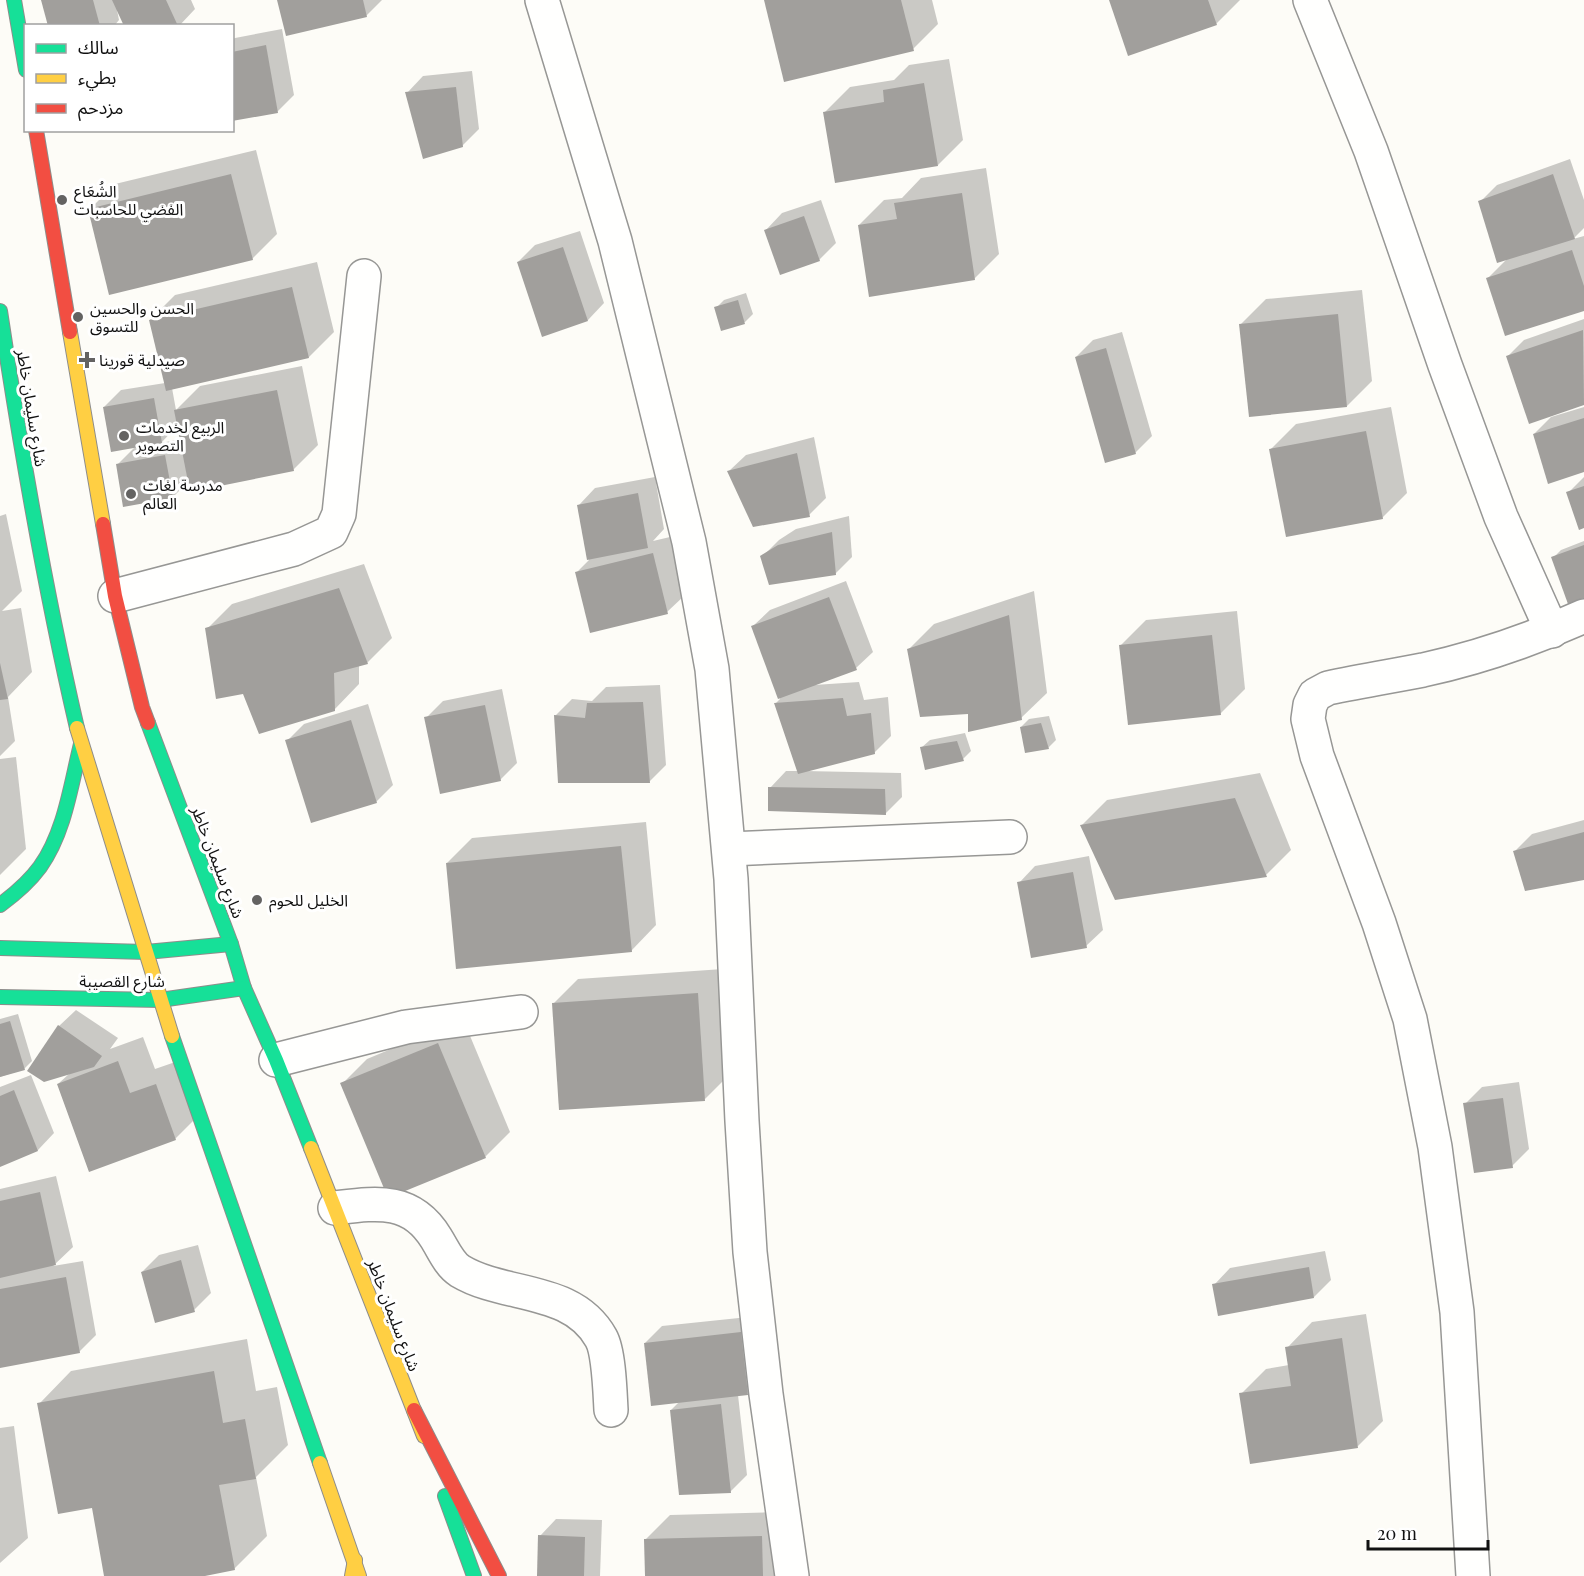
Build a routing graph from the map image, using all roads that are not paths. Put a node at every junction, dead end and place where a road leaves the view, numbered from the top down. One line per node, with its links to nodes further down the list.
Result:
1 (14, 0): 4 (main road)
2 (542, 0): 13 (street)
3 (1310, 0): 10 (street)
4 (24, 58)
5 (36, 132): 8 (main road, شارع سليمان خاطر)
6 (364, 276): 8 (street)
7 (0, 311): 11 (main road, شارع سليمان خاطر)
8 (115, 596): 15 (main road, شارع سليمان خاطر)
9 (1584, 616): 10 (street)
10 (1552, 631): 32 (street)
11 (81, 744): 14 (main road); 17 (main road, شارع سليمان خاطر)
12 (1010, 837): 13 (street)
13 (729, 849): 31 (street)
14 (0, 905)
15 (231, 944): 17 (main road); 18 (main road, شارع سليمان خاطر)
16 (0, 948): 17 (main road)
17 (146, 952): 20 (main road, شارع سليمان خاطر)
18 (243, 988): 20 (main road, شارع القصيبة); 22 (main road, شارع سليمان خاطر)
19 (0, 997): 20 (main road, شارع القصيبة)
20 (160, 1000): 26 (main road, شارع سليمان خاطر)
21 (521, 1011): 22 (street)
22 (276, 1060): 23 (main road, شارع سليمان خاطر)
23 (335, 1208): 24 (main road, شارع سليمان خاطر); 25 (street)
24 (414, 1410): 29 (main road, شارع سليمان خاطر); 30 (main road)
25 (611, 1410)
26 (355, 1560): 27 (main road); 28 (main road, شارع سليمان خاطر)
27 (352, 1576)
28 (359, 1576)
29 (474, 1576)
30 (499, 1576)
31 (792, 1576)
32 (1473, 1576)

